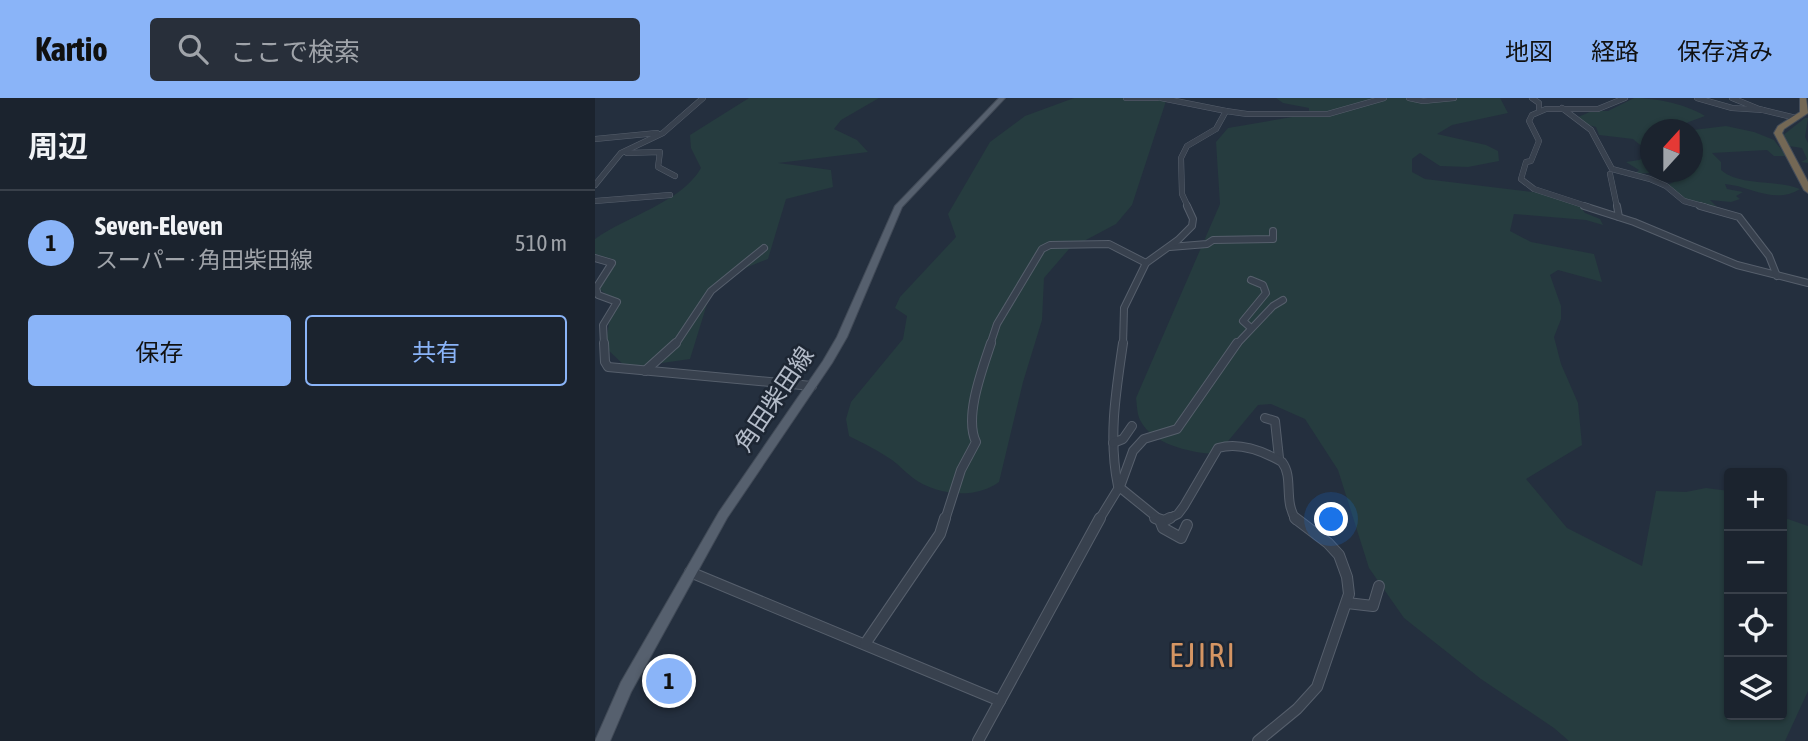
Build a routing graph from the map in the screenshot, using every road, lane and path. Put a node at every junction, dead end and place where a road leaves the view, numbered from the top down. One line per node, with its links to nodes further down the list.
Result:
1 (703, 98): 18 (street)
2 (1002, 98): 42 (main road, 角田柴田線)
3 (1126, 98): 4 (street)
4 (1159, 98): 16 (street)
5 (1384, 98): 16 (street)
6 (1409, 98): 7 (street)
7 (1454, 98)
8 (1532, 98): 13 (street)
9 (1626, 98): 14 (street)
10 (1697, 98): 15 (street)
11 (1732, 98): 15 (street)
12 (1803, 98): 17 (highway)
13 (1539, 108): 14 (street); 27 (street)
14 (1562, 108): 33 (street)
15 (1763, 110): 17 (street)
16 (1226, 111): 29 (street)
17 (1796, 118): 24 (highway)
18 (663, 132): 19 (street); 20 (street)
19 (595, 138)
20 (621, 153): 22 (street); 23 (street)
21 (1610, 174): 27 (street)
22 (675, 176)
23 (595, 185)
24 (1808, 190)
25 (670, 195): 26 (street)
26 (595, 201)
27 (1619, 217): 33 (street)
28 (1273, 231): 29 (street)
29 (1170, 247): 32 (street)
30 (764, 248): 41 (street)
31 (595, 258): 35 (street)
32 (1146, 263): 45 (street); 53 (street)
33 (1777, 276): 36 (street)
34 (1251, 280): 38 (street)
35 (597, 283): 39 (street)
36 (1808, 283)
37 (1283, 300): 38 (street)
38 (1251, 328): 47 (street)
39 (606, 358): 40 (street); 41 (street)
40 (595, 366)
41 (645, 371): 42 (street)
42 (812, 386): 50 (main road, 角田柴田線)
43 (1265, 418): 46 (street)
44 (1132, 426): 45 (street)
45 (1113, 443): 47 (street)
46 (1279, 458): 48 (street); 52 (street)
47 (1118, 486): 48 (street); 54 (street)
48 (1160, 520): 49 (street)
49 (1187, 525)
50 (690, 572): 53 (street); 55 (main road, 角田柴田線)
51 (1379, 586): 52 (street)
52 (1347, 603): 57 (street)
53 (865, 644): 54 (street)
54 (1000, 701): 56 (street)
55 (602, 741)
56 (978, 741)
57 (1258, 741)

